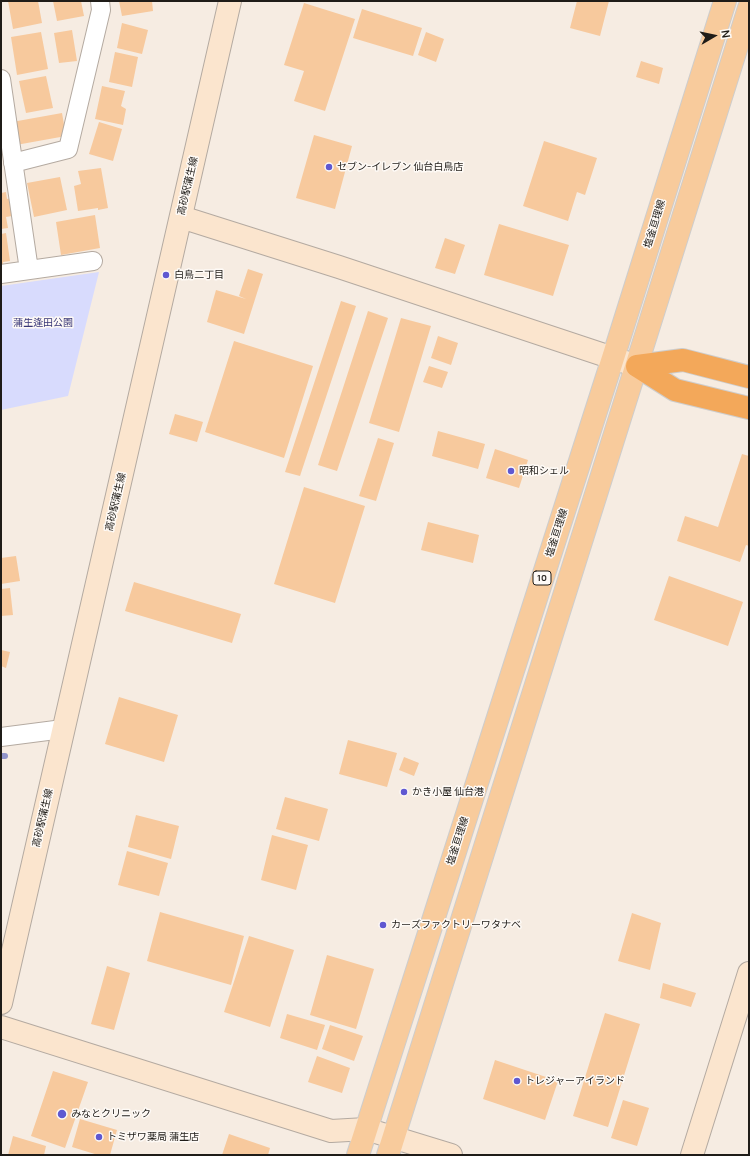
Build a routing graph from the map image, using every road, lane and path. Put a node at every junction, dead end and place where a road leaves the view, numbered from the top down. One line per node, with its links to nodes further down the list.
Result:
1 (100, 1): 6 (street)
2 (230, 1): 7 (street, 高砂駅蒲生線)
3 (725, 1): 11 (main road, 塩釜亘理線 / 10)
4 (749, 8): 12 (main road)
5 (1, 79): 6 (street)
6 (13, 163): 9 (street)
7 (181, 217): 11 (street); 15 (street, 高砂駅蒲生線)
8 (93, 261): 9 (street)
9 (29, 270): 10 (street)
10 (1, 274)
11 (613, 358): 12 (street); 20 (main road, 塩釜亘理線 / 10)
12 (637, 366): 13 (highway); 14 (highway); 22 (main road)
13 (749, 377)
14 (749, 408)
15 (63, 729): 16 (street); 18 (street, 高砂駅蒲生線)
16 (1, 737)
17 (749, 973): 25 (street)
18 (1, 1003)
19 (1, 1027): 21 (street)
20 (366, 1129): 21 (street); 22 (street); 23 (main road, 塩釜亘理線 / 10)
21 (331, 1131): 23 (street)
22 (391, 1146): 24 (street)
23 (361, 1154)
24 (451, 1155)
25 (692, 1155)

